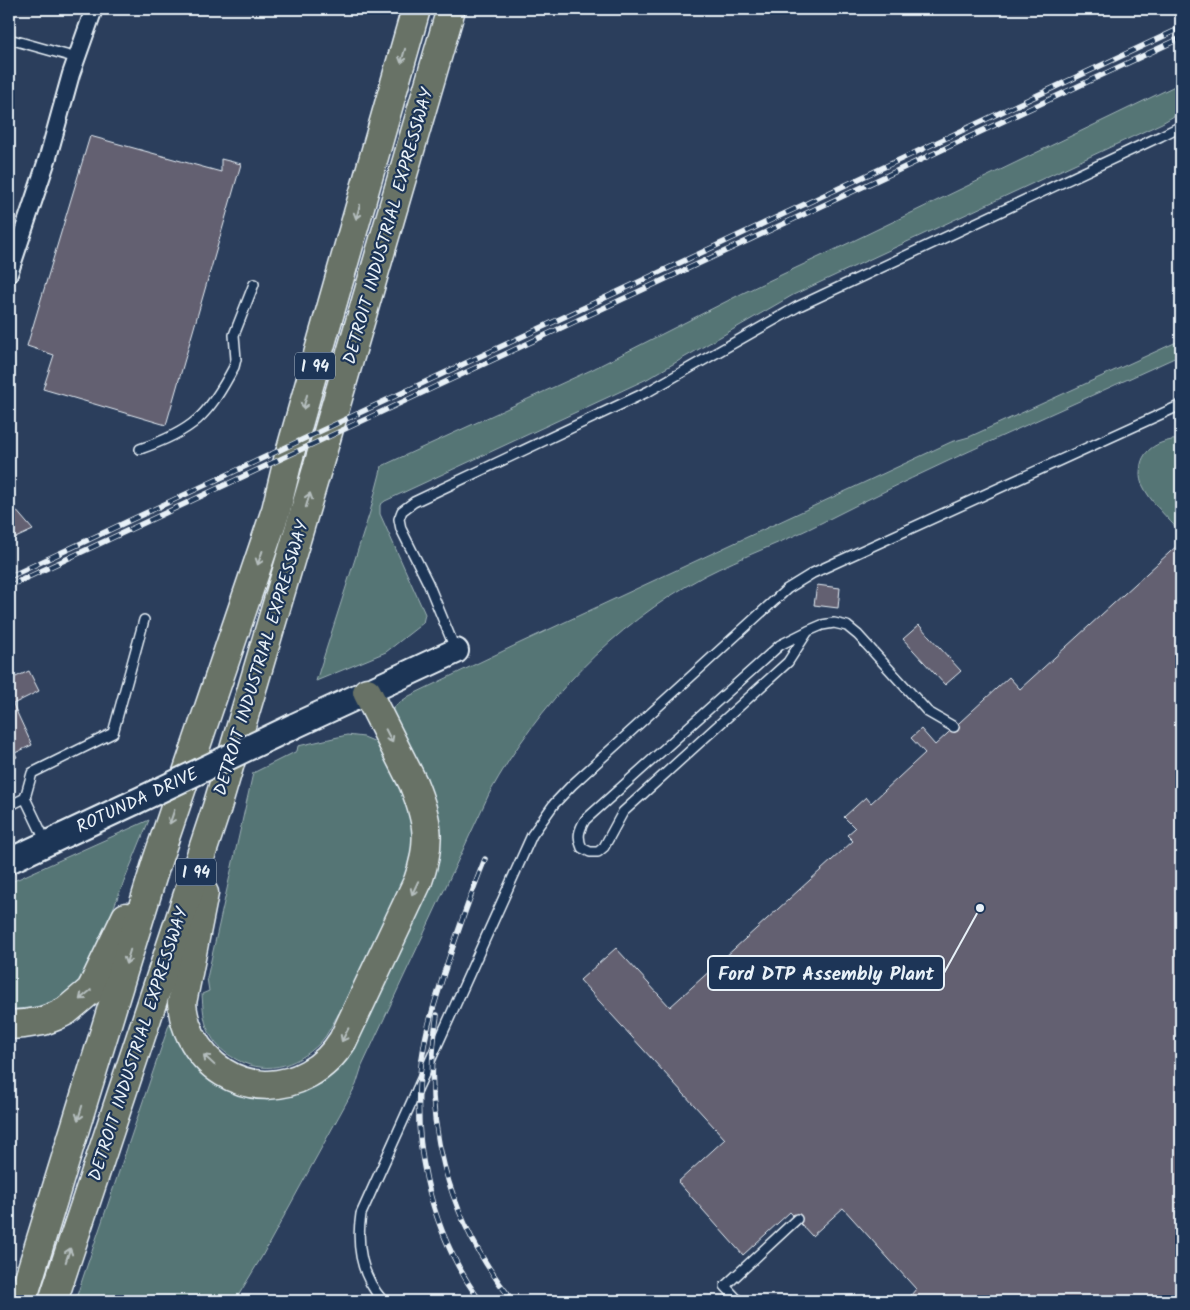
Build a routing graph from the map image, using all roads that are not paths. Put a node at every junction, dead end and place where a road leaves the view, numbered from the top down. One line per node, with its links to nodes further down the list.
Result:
1 (94, 9): 5 (street)
2 (416, 9): 21 (highway, DETROIT INDUSTRIAL EXPRESSWAY / I 94, one-way to 21)
3 (451, 9): 18 (highway, DETROIT INDUSTRIAL EXPRESSWAY / I 94, one-way to 3)
4 (9, 39): 5 (lane)
5 (77, 58): 7 (street)
6 (1181, 126): 13 (lane)
7 (9, 274)
8 (254, 284): 10 (lane)
9 (1181, 404): 26 (lane)
10 (140, 449)
11 (144, 620): 16 (lane)
12 (808, 632): 12 (lane); 15 (lane)
13 (456, 651): 14 (main road, ROTUNDA DRIVE)
14 (367, 692): 18 (highway, one-way to 18); 19 (main road, ROTUNDA DRIVE, bridge)
15 (954, 727)
16 (25, 798): 17 (lane); 19 (lane)
17 (9, 806)
18 (217, 808): 25 (highway, DETROIT INDUSTRIAL EXPRESSWAY / I 94, one-way to 18)
19 (47, 843): 20 (main road, ROTUNDA DRIVE)
20 (9, 861)
21 (157, 861): 22 (highway, one-way to 22); 24 (highway, DETROIT INDUSTRIAL EXPRESSWAY / I 94, one-way to 24)
22 (9, 1025)
23 (797, 1219): 27 (lane)
24 (22, 1301)
25 (53, 1301)
26 (384, 1301)
27 (739, 1301)

